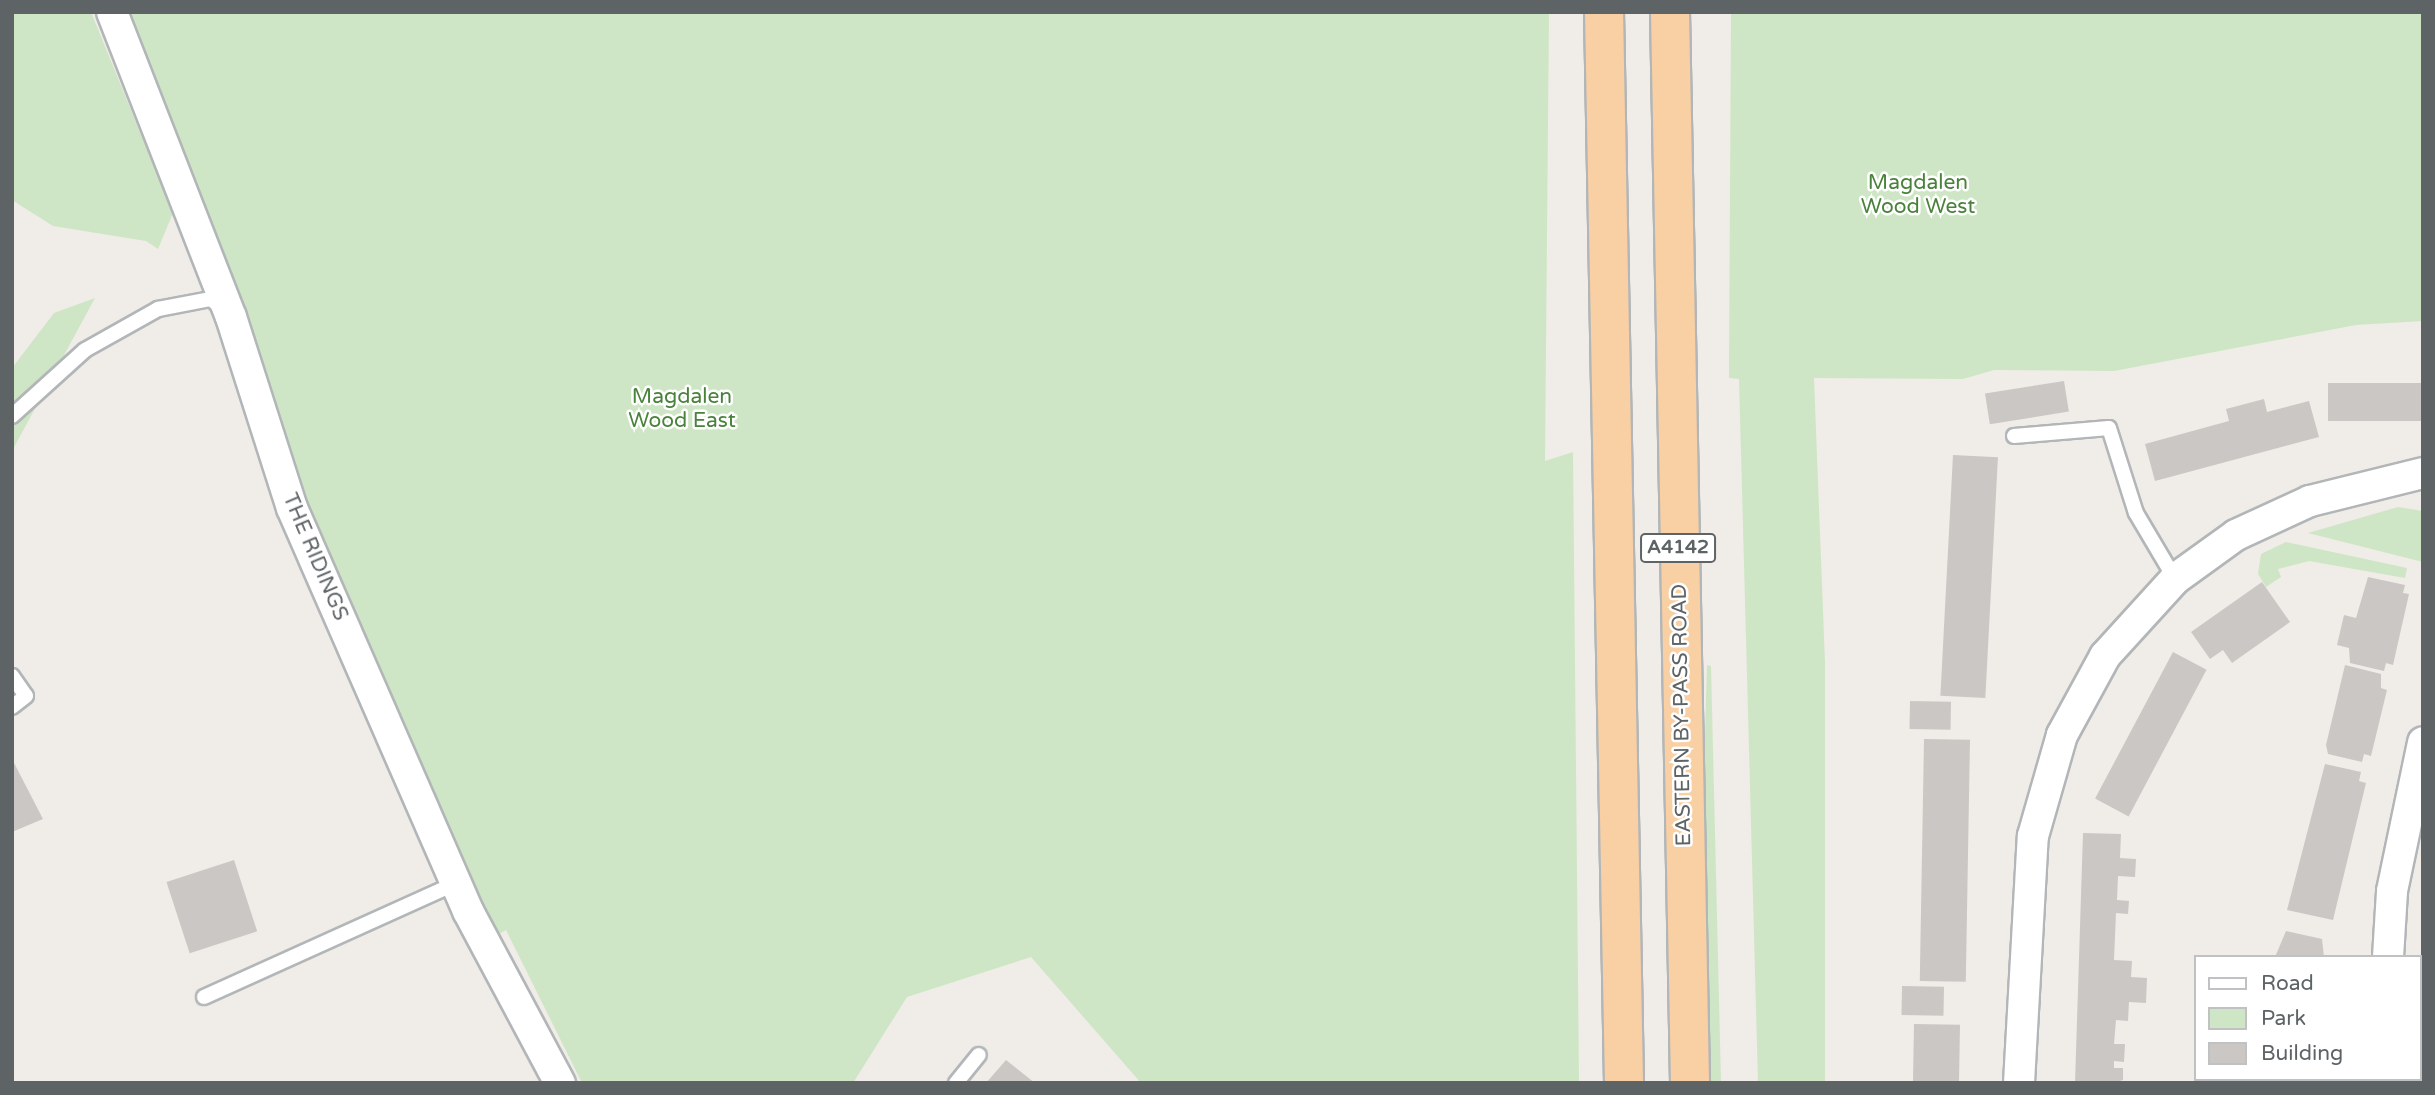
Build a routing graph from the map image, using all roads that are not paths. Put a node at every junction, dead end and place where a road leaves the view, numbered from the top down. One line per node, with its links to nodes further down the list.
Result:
1 (113, 12): 4 (street, THE RIDINGS)
2 (1604, 12): 18 (highway, A4142)
3 (1670, 12): 19 (highway, EASTERN BY-PASS ROAD / A4142)
4 (232, 317): 5 (lane); 12 (street, THE RIDINGS)
5 (12, 416)
6 (2014, 436): 8 (lane)
7 (2423, 473): 8 (street)
8 (2175, 579): 20 (street)
9 (12, 676): 10 (lane)
10 (12, 707)
11 (2423, 742): 13 (street)
12 (458, 882): 14 (lane); 16 (street, THE RIDINGS)
13 (2388, 955)
14 (204, 997)
15 (979, 1055): 17 (lane)
16 (560, 1083)
17 (956, 1083)
18 (1624, 1083)
19 (1690, 1083)
20 (2019, 1083)

